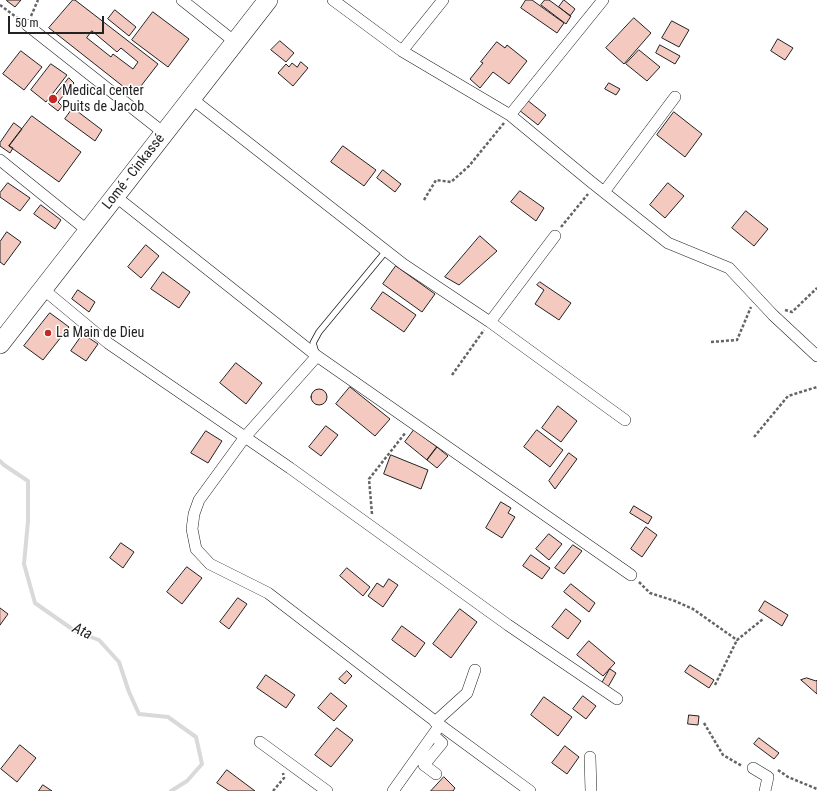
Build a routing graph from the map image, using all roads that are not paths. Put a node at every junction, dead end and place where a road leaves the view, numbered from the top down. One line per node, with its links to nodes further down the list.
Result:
1 (182, 0): 7 (street)
2 (268, 0): 7 (highway, Lomé - Cinkassé)
3 (333, 0): 8 (street)
4 (443, 0): 8 (street)
5 (603, 0): 11 (street)
6 (27, 25): 12 (street)
7 (235, 42): 10 (highway, Lomé - Cinkassé)
8 (402, 51): 11 (street)
9 (675, 97): 14 (street)
10 (191, 98): 12 (highway, Lomé - Cinkassé); 18 (street)
11 (510, 115): 14 (street)
12 (164, 133): 15 (highway, Lomé - Cinkassé)
13 (0, 160): 16 (street)
14 (604, 192): 23 (street)
15 (115, 196): 16 (highway, Lomé - Cinkassé); 22 (street)
16 (88, 231): 19 (highway, Lomé - Cinkassé)
17 (555, 236): 20 (street)
18 (386, 251): 20 (street); 22 (lane)
19 (43, 289): 21 (highway, Lomé - Cinkassé); 25 (street)
20 (490, 322): 24 (street)
21 (0, 344)
22 (316, 356): 25 (street); 26 (street)
23 (817, 356)
24 (625, 420)
25 (245, 437): 28 (street); 29 (street)
26 (631, 575)
27 (475, 670): 29 (street)
28 (617, 699)
29 (438, 724): 30 (street); 37 (street)
30 (433, 735): 34 (street); 36 (street)
31 (260, 742): 35 (street)
32 (590, 757): 38 (street)
33 (753, 768): 39 (street)
34 (436, 774)
35 (327, 791)
36 (392, 791)
37 (530, 791)
38 (591, 791)
39 (765, 791)

